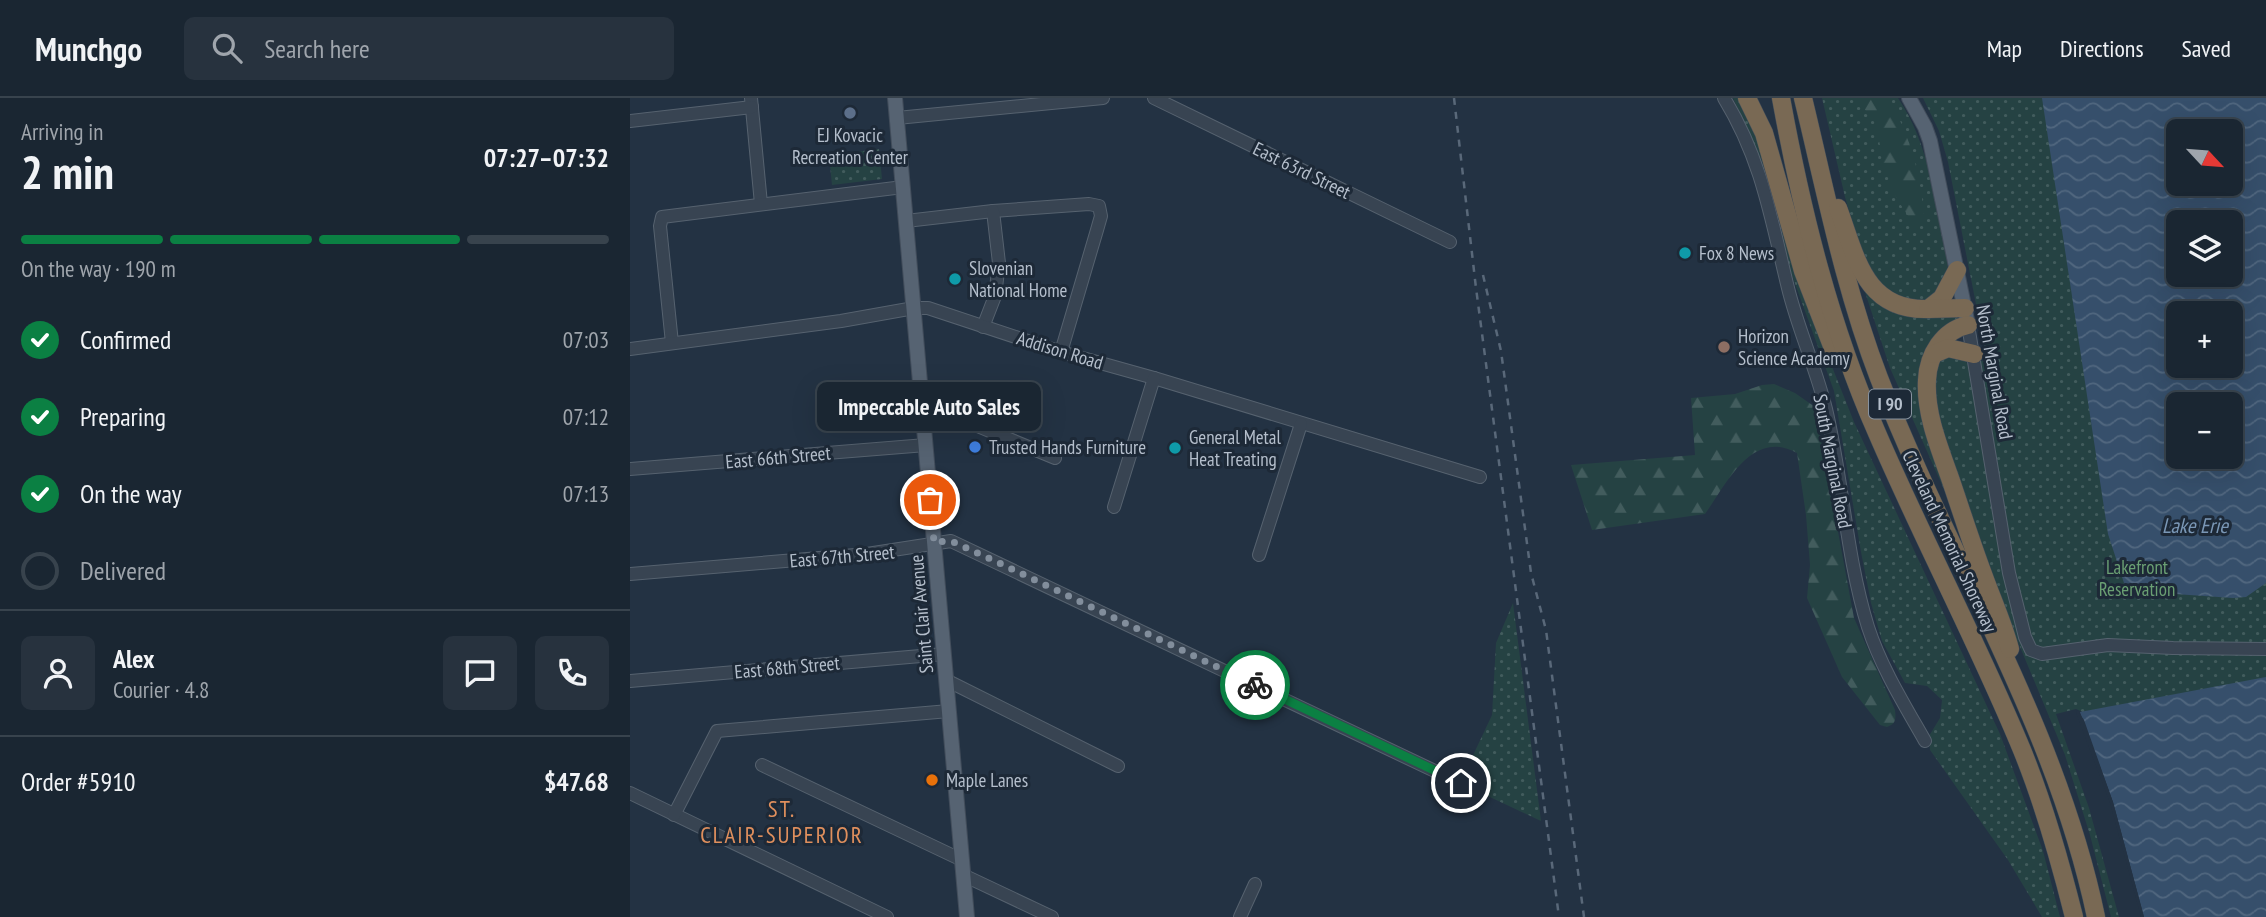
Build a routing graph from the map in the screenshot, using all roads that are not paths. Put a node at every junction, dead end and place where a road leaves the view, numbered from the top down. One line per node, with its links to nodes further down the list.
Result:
1 (895, 98): 10 (main road, Saint Clair Avenue)
2 (1103, 98): 10 (street)
3 (1154, 98): 17 (street, East 63rd Street)
4 (1724, 98): 46 (street, South Marginal Road)
5 (1747, 98): 31 (highway)
6 (1781, 98): 31 (highway, Cleveland Memorial Shoreway / I 90)
7 (1803, 98): 12 (highway, Cleveland Memorial Shoreway / I 90)
8 (1909, 98): 18 (main road, North Marginal Road)
9 (752, 102): 11 (street); 14 (street)
10 (897, 118): 13 (main road, Saint Clair Avenue)
11 (630, 121)
12 (1811, 130): 20 (highway); 44 (highway, Cleveland Memorial Shoreway / I 90)
13 (903, 187): 14 (street); 16 (main road, Saint Clair Avenue)
14 (761, 204): 23 (street)
15 (993, 211): 16 (street); 22 (street); 25 (street)
16 (906, 222): 19 (main road, Saint Clair Avenue)
17 (1450, 242)
18 (1957, 270): 20 (highway); 21 (main road, North Marginal Road)
19 (914, 308): 22 (street, Addison Road); 23 (street, Addison Road); 29 (main road, Saint Clair Avenue)
20 (1927, 309): 21 (highway)
21 (1966, 316): 26 (highway); 27 (street, North Marginal Road)
22 (983, 327): 25 (street, Addison Road)
23 (672, 343): 24 (street, Addison Road)
24 (630, 349)
25 (1061, 352): 28 (street, Addison Road)
26 (1934, 354): 27 (highway); 44 (highway)
27 (1974, 355): 40 (street, North Marginal Road)
28 (1154, 378): 30 (street, Addison Road); 36 (street)
29 (922, 403): 32 (main road, Saint Clair Avenue); 33 (street)
30 (1301, 424): 35 (street, Addison Road); 38 (street)
31 (1876, 432): 58 (highway, Cleveland Memorial Shoreway / I 90)
32 (926, 444): 34 (street, East 66th Street); 37 (main road, Saint Clair Avenue)
33 (1055, 458)
34 (630, 469)
35 (1480, 477)
36 (1114, 506)
37 (934, 542): 39 (street, East 67th Street); 41 (main road, Saint Clair Avenue); 49 (street, East 67th Street)
38 (1259, 555)
39 (630, 574)
40 (2266, 649)
41 (944, 654): 42 (main road, Saint Clair Avenue); 43 (street, East 68th Street)
42 (946, 680): 45 (main road, Saint Clair Avenue); 48 (street)
43 (630, 681)
44 (2022, 694): 59 (highway, Cleveland Memorial Shoreway / I 90)
45 (949, 712): 51 (street); 52 (main road, Saint Clair Avenue)
46 (1925, 741)
47 (762, 765): 52 (street)
48 (1118, 766)
49 (1461, 783)
50 (630, 793): 51 (street)
51 (674, 815): 54 (street)
52 (962, 868): 55 (main road, Saint Clair Avenue); 56 (street)
53 (1255, 884): 57 (street)
54 (887, 917)
55 (967, 917)
56 (1052, 917)
57 (1240, 917)
58 (2074, 917)
59 (2096, 917)

